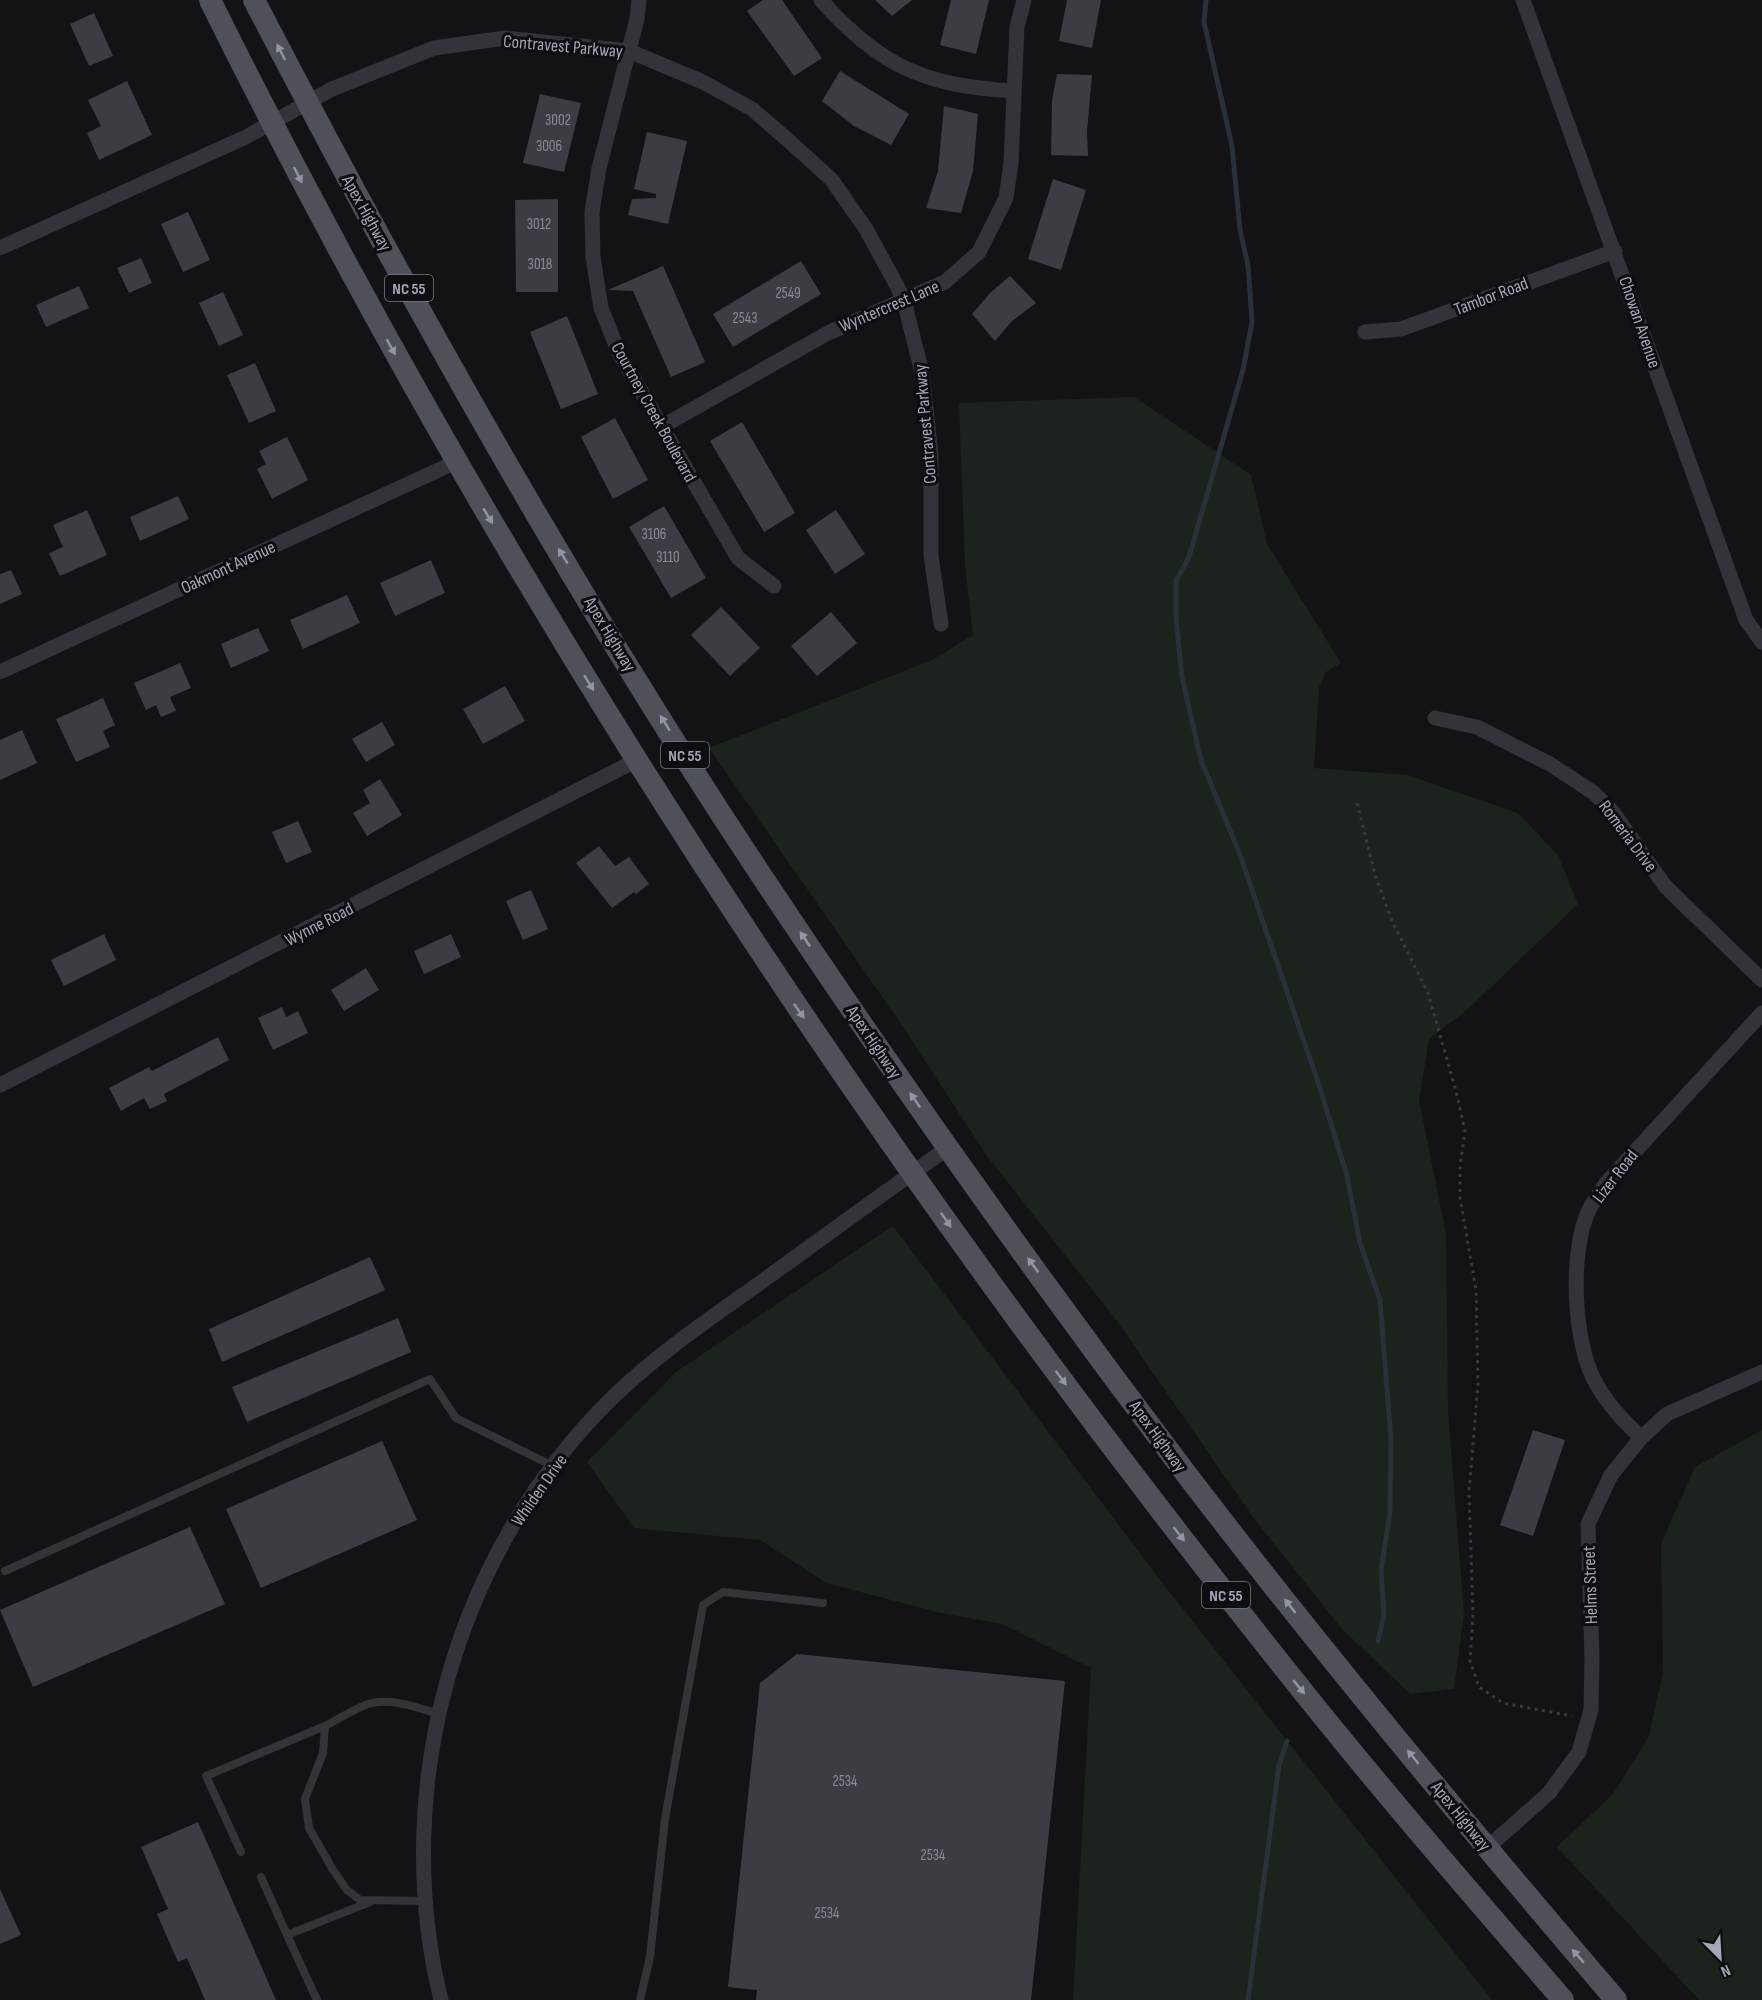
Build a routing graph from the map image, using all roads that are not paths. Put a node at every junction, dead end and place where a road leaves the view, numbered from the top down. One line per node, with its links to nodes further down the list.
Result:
1 (210, 0): 10 (main road, NC 55)
2 (254, 0): 9 (main road, Apex Highway / NC 55, one-way to 2)
3 (639, 0): 7 (street, Courtney Creek Boulevard)
4 (821, 0): 8 (street)
5 (1024, 0): 8 (street, Wyntercrest Lane)
6 (1522, 0): 12 (street, Chowan Avenue)
7 (629, 51): 9 (street, Contravest Parkway); 13 (street, Contravest Parkway); 15 (street, Courtney Creek Boulevard)
8 (1014, 91): 13 (street, Wyntercrest Lane)
9 (307, 104): 10 (street, Contravest Parkway); 26 (main road, Apex Highway / NC 55, one-way to 9)
10 (272, 123): 11 (street); 16 (main road, NC 55, one-way to 16)
11 (0, 248)
12 (1615, 251): 14 (street, Tambor Road); 19 (street, Chowan Avenue)
13 (904, 301): 15 (street, Wyntercrest Lane); 18 (street, Contravest Parkway)
14 (1365, 332)
15 (661, 428): 17 (street, Courtney Creek Boulevard)
16 (456, 462): 20 (street, Oakmont Avenue); 22 (main road, NC 55, one-way to 22)
17 (774, 586)
18 (941, 624)
19 (1762, 642)
20 (0, 672)
21 (1435, 718): 23 (street, Romeria Drive)
22 (637, 760): 25 (street, Wynne Road); 27 (main road, NC 55, one-way to 27)
23 (1762, 980)
24 (1762, 1013): 29 (street, Lizer Road)
25 (0, 1085)
26 (948, 1148): 27 (street, Whilden Drive); 35 (main road, Apex Highway / NC 55, one-way to 26)
27 (913, 1172): 30 (street, Whilden Drive); 44 (main road, NC 55, one-way to 44)
28 (1762, 1372): 29 (street, Helms Street)
29 (1641, 1438): 35 (street, Helms Street)
30 (553, 1466): 31 (lane); 33 (street, Whilden Drive)
31 (6, 1571)
32 (823, 1603): 43 (lane)
33 (439, 1714): 34 (lane); 38 (street, Whilden Drive)
34 (325, 1726): 36 (lane); 39 (lane)
35 (1487, 1848): 45 (main road, Apex Highway / NC 55, one-way to 35)
36 (241, 1852)
37 (261, 1877): 40 (lane)
38 (425, 1901): 39 (lane); 42 (street, Whilden Drive)
39 (371, 1902): 40 (lane)
40 (287, 1935): 41 (lane)
41 (317, 2000)
42 (441, 2000)
43 (640, 2000)
44 (1563, 2000)
45 (1616, 2000)

